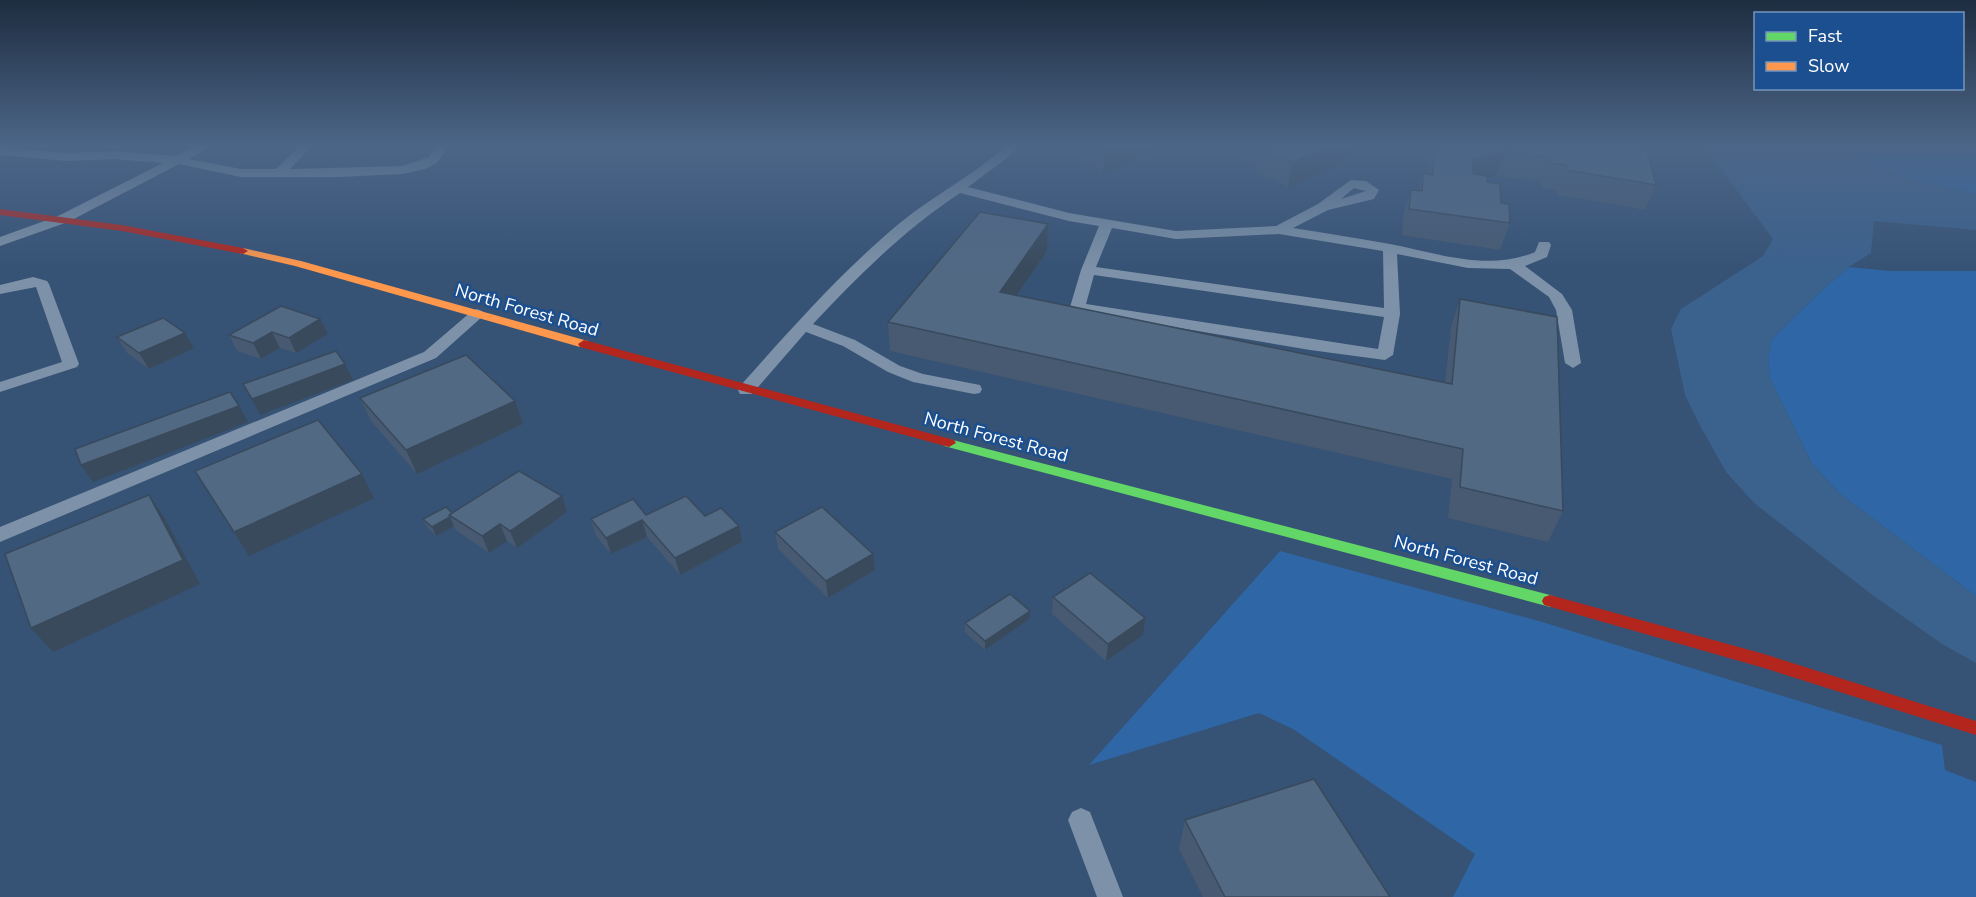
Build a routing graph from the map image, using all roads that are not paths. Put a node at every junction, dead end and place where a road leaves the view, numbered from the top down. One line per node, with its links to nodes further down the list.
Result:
1 (127, 186): 6 (lane)
2 (960, 186): 3 (lane)
3 (957, 188): 7 (lane); 17 (lane)
4 (1323, 207): 8 (lane)
5 (0, 212): 6 (street, North Forest Road)
6 (63, 219): 9 (lane); 15 (street, North Forest Road)
7 (1107, 224): 8 (lane); 13 (lane)
8 (1280, 230): 11 (lane)
9 (0, 242)
10 (1544, 246): 12 (lane)
11 (1390, 248): 12 (lane); 16 (lane)
12 (1514, 265): 18 (lane)
13 (1088, 270): 16 (lane); 16 (lane)
14 (0, 290): 19 (lane)
15 (477, 314): 21 (street, North Forest Road); 22 (lane)
16 (1392, 314)
17 (803, 326): 20 (lane); 21 (lane)
18 (1573, 363)
19 (0, 387)
20 (974, 389)
21 (746, 390): 23 (street, North Forest Road)
22 (0, 535)
23 (1976, 728)
24 (1081, 820): 25 (lane)
25 (1110, 897)

